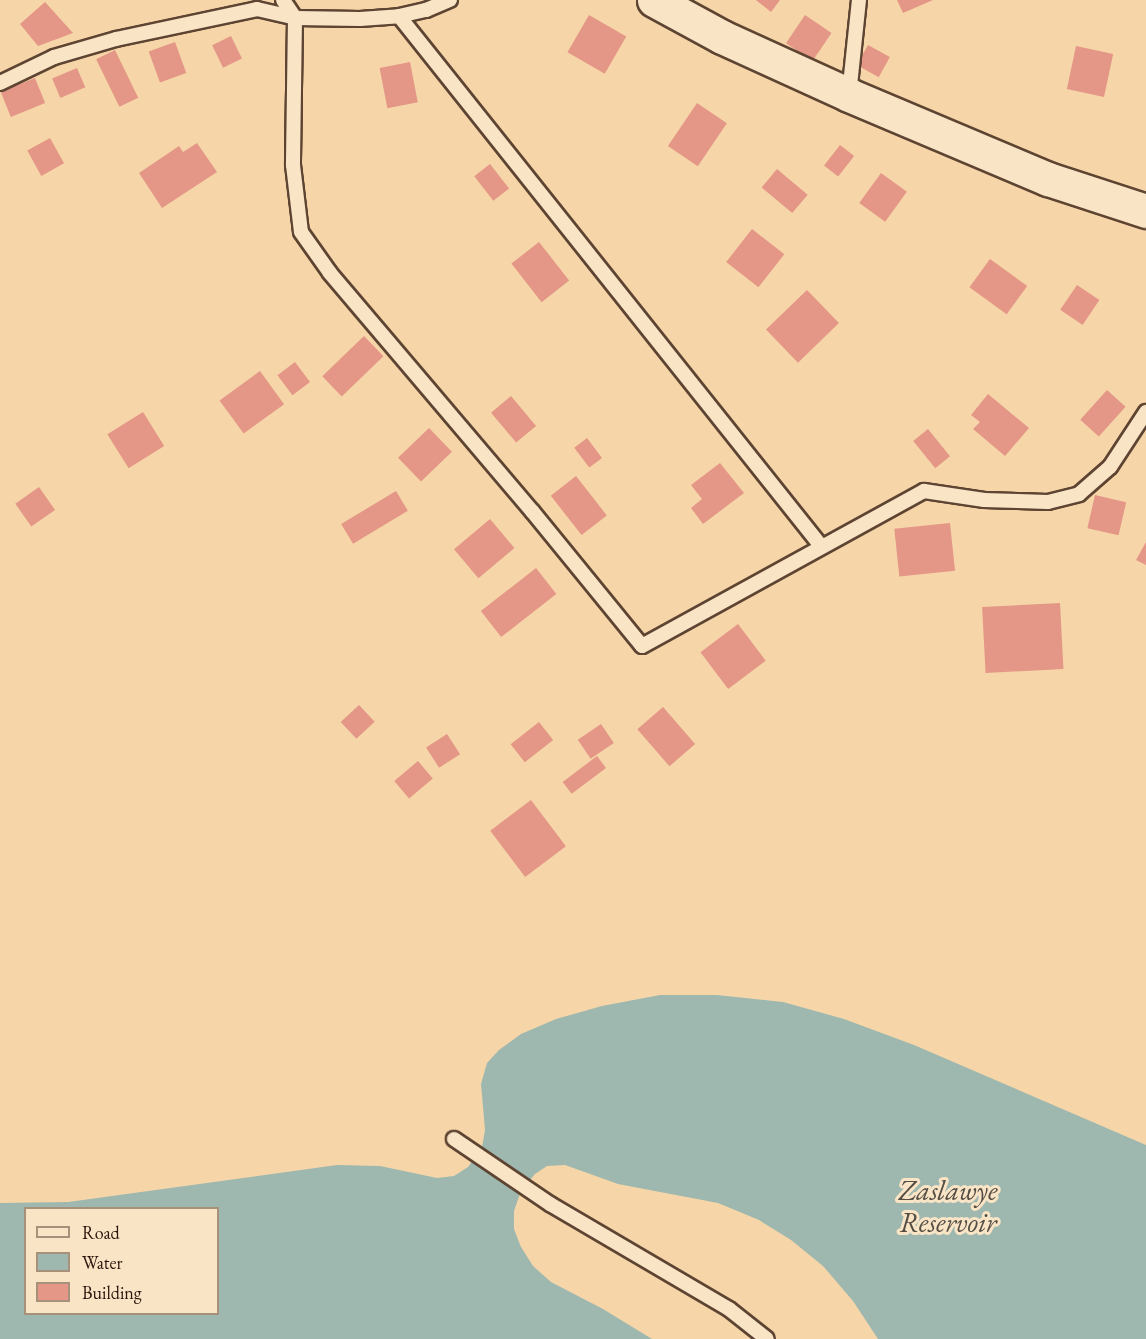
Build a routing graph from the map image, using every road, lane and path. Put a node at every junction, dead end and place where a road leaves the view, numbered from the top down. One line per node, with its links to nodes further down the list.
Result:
1 (283, 0): 6 (lane)
2 (450, 0): 5 (lane)
3 (654, 0): 8 (street)
4 (859, 0): 8 (lane)
5 (399, 16): 6 (lane); 11 (lane)
6 (295, 18): 7 (lane); 11 (lane)
7 (0, 83)
8 (849, 95): 9 (street)
9 (1146, 211)
10 (1146, 412): 11 (lane)
11 (821, 546)
12 (454, 1140): 13 (lane)
13 (767, 1339)

